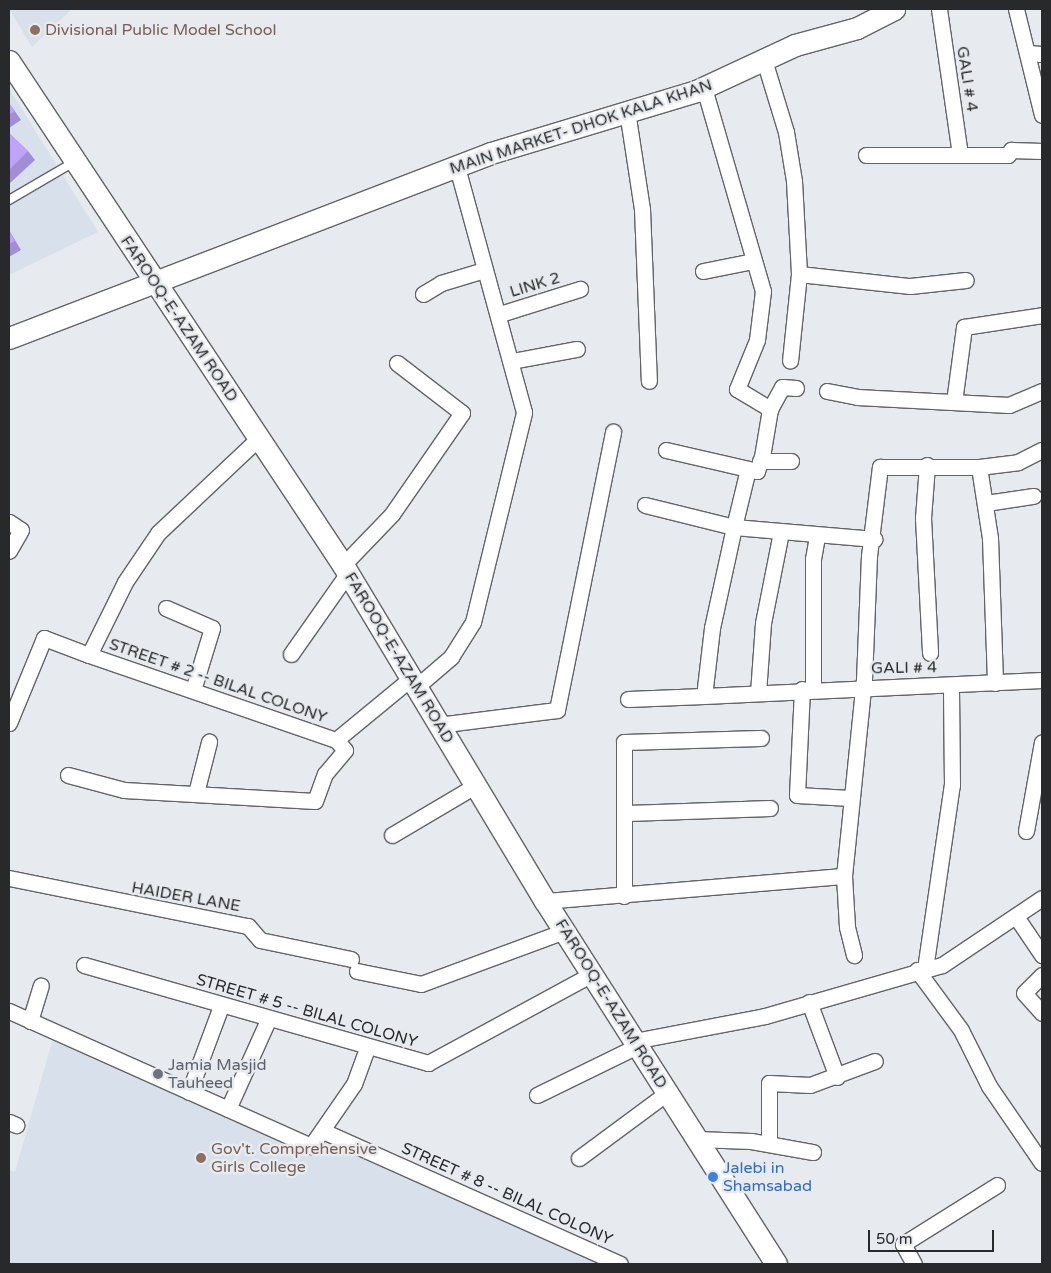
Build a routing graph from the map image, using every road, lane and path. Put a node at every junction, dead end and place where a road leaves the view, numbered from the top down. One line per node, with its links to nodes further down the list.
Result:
1 (894, 9): 6 (street, MAIN MARKET- DHOK KALA KHAN)
2 (939, 9): 12 (street, GALI # 4)
3 (1016, 9): 4 (street)
4 (1027, 53): 5 (street); 10 (street)
5 (1042, 54)
6 (764, 60): 8 (street, MAIN MARKET- DHOK KALA KHAN); 20 (street)
7 (9, 61): 14 (street, FAROOQ-E-AZAM ROAD)
8 (704, 88): 9 (street, MAIN MARKET- DHOK KALA KHAN); 17 (street)
9 (627, 111): 15 (street, MAIN MARKET- DHOK KALA KHAN); 32 (street)
10 (1042, 115)
11 (1042, 151): 12 (street)
12 (960, 154): 13 (street)
13 (866, 155)
14 (74, 162): 16 (lane); 22 (street, FAROOQ-E-AZAM ROAD)
15 (457, 167): 18 (street); 22 (street, MAIN MARKET- DHOK KALA KHAN)
16 (9, 200)
17 (753, 261): 19 (street); 37 (street)
18 (484, 270): 24 (street); 25 (street)
19 (703, 271)
20 (799, 274): 21 (street); 30 (street)
21 (966, 280)
22 (152, 281): 27 (street, MAIN MARKET- DHOK KALA KHAN); 39 (street, FAROOQ-E-AZAM ROAD)
23 (580, 289): 25 (street, LINK 2)
24 (423, 294)
25 (500, 314): 29 (street)
26 (1042, 315): 36 (street)
27 (9, 338)
28 (577, 350): 29 (street)
29 (512, 361): 62 (street, STREET # 2 -- BILAL COLONY)
30 (790, 361)
31 (397, 363): 56 (street)
32 (649, 381)
33 (796, 388): 37 (street)
34 (827, 391): 36 (street)
35 (1042, 391): 36 (street)
36 (954, 402)
37 (770, 409): 42 (street)
38 (613, 432): 73 (street)
39 (261, 436): 56 (street, FAROOQ-E-AZAM ROAD); 60 (street)
40 (666, 450): 46 (street)
41 (1042, 450): 45 (street)
42 (760, 461): 43 (street); 46 (street)
43 (791, 461)
44 (927, 465): 45 (street); 54 (street); 58 (street)
45 (979, 467): 48 (street)
46 (748, 469): 51 (street)
47 (1034, 496): 48 (street)
48 (986, 503): 63 (street)
49 (645, 505): 51 (street)
50 (9, 522): 55 (street)
51 (734, 527): 52 (street); 70 (street)
52 (781, 532): 53 (street); 68 (street)
53 (817, 536): 54 (street); 66 (street)
54 (874, 539): 65 (street)
55 (9, 551)
56 (346, 569): 59 (street); 62 (street, FAROOQ-E-AZAM ROAD)
57 (166, 608): 67 (street)
58 (930, 653)
59 (291, 654)
60 (89, 655): 67 (street, STREET # 2 -- BILAL COLONY); 69 (street, STREET # 2 -- BILAL COLONY)
61 (1042, 680): 63 (street, GALI # 4)
62 (413, 683): 73 (street, FAROOQ-E-AZAM ROAD); 75 (street, STREET # 2 -- BILAL COLONY)
63 (995, 683): 64 (street, GALI # 4)
64 (950, 685): 65 (street, GALI # 4); 96 (street)
65 (862, 686): 66 (street, GALI # 4); 81 (street)
66 (808, 689): 68 (street, GALI # 4); 81 (street)
67 (193, 690): 75 (street, STREET # 2 -- BILAL COLONY)
68 (762, 693): 70 (street, GALI # 4)
69 (14, 694): 72 (street)
70 (704, 696): 71 (street, GALI # 4)
71 (628, 699)
72 (9, 723)
73 (438, 725): 79 (street, FAROOQ-E-AZAM ROAD)
74 (761, 738): 83 (street)
75 (336, 740): 80 (street, STREET # 2 -- BILAL COLONY)
76 (209, 742): 80 (street)
77 (1042, 742): 84 (street)
78 (68, 775): 80 (street, STREET # 2 -- BILAL COLONY)
79 (476, 786): 85 (street); 90 (street, FAROOQ-E-AZAM ROAD)
80 (196, 793)
81 (850, 798): 86 (street)
82 (770, 808): 83 (street)
83 (628, 814): 88 (street)
84 (1026, 831)
85 (392, 835)
86 (844, 876): 88 (street); 94 (street)
87 (9, 878): 92 (street, HAIDER LANE)
88 (624, 896): 90 (street)
89 (1042, 898): 91 (street)
90 (545, 901): 92 (street, FAROOQ-E-AZAM ROAD)
91 (1017, 918): 93 (street); 96 (street)
92 (564, 931): 97 (street, FAROOQ-E-AZAM ROAD)
93 (1042, 955)
94 (854, 956)
95 (84, 965): 101 (street, STREET # 5 -- BILAL COLONY)
96 (921, 970): 100 (street); 119 (street)
97 (592, 974): 106 (street, FAROOQ-E-AZAM ROAD); 107 (street, STREET # 5 -- BILAL COLONY)
98 (1042, 975): 103 (street)
99 (41, 986): 105 (street)
100 (809, 1002): 106 (street); 109 (street)
101 (221, 1006): 104 (street, STREET # 5 -- BILAL COLONY); 110 (street)
102 (9, 1011): 105 (street)
103 (1042, 1013)
104 (268, 1020): 107 (street, STREET # 5 -- BILAL COLONY); 113 (street)
105 (30, 1021): 110 (street)
106 (636, 1043): 111 (street, FAROOQ-E-AZAM ROAD); 112 (street)
107 (367, 1048): 114 (street)
108 (875, 1061): 109 (street)
109 (837, 1077): 116 (street)
110 (188, 1092): 113 (street)
111 (667, 1093): 115 (street, FAROOQ-E-AZAM ROAD); 118 (street)
112 (538, 1095)
113 (228, 1109): 114 (street)
114 (325, 1132): 121 (street, STREET # 8 -- BILAL COLONY)
115 (696, 1139): 116 (street); 122 (street, FAROOQ-E-AZAM ROAD)
116 (769, 1144): 117 (street)
117 (814, 1152)
118 (579, 1158)
119 (1042, 1163)
120 (998, 1185): 123 (street)
121 (620, 1264)
122 (776, 1264)
123 (914, 1264)

